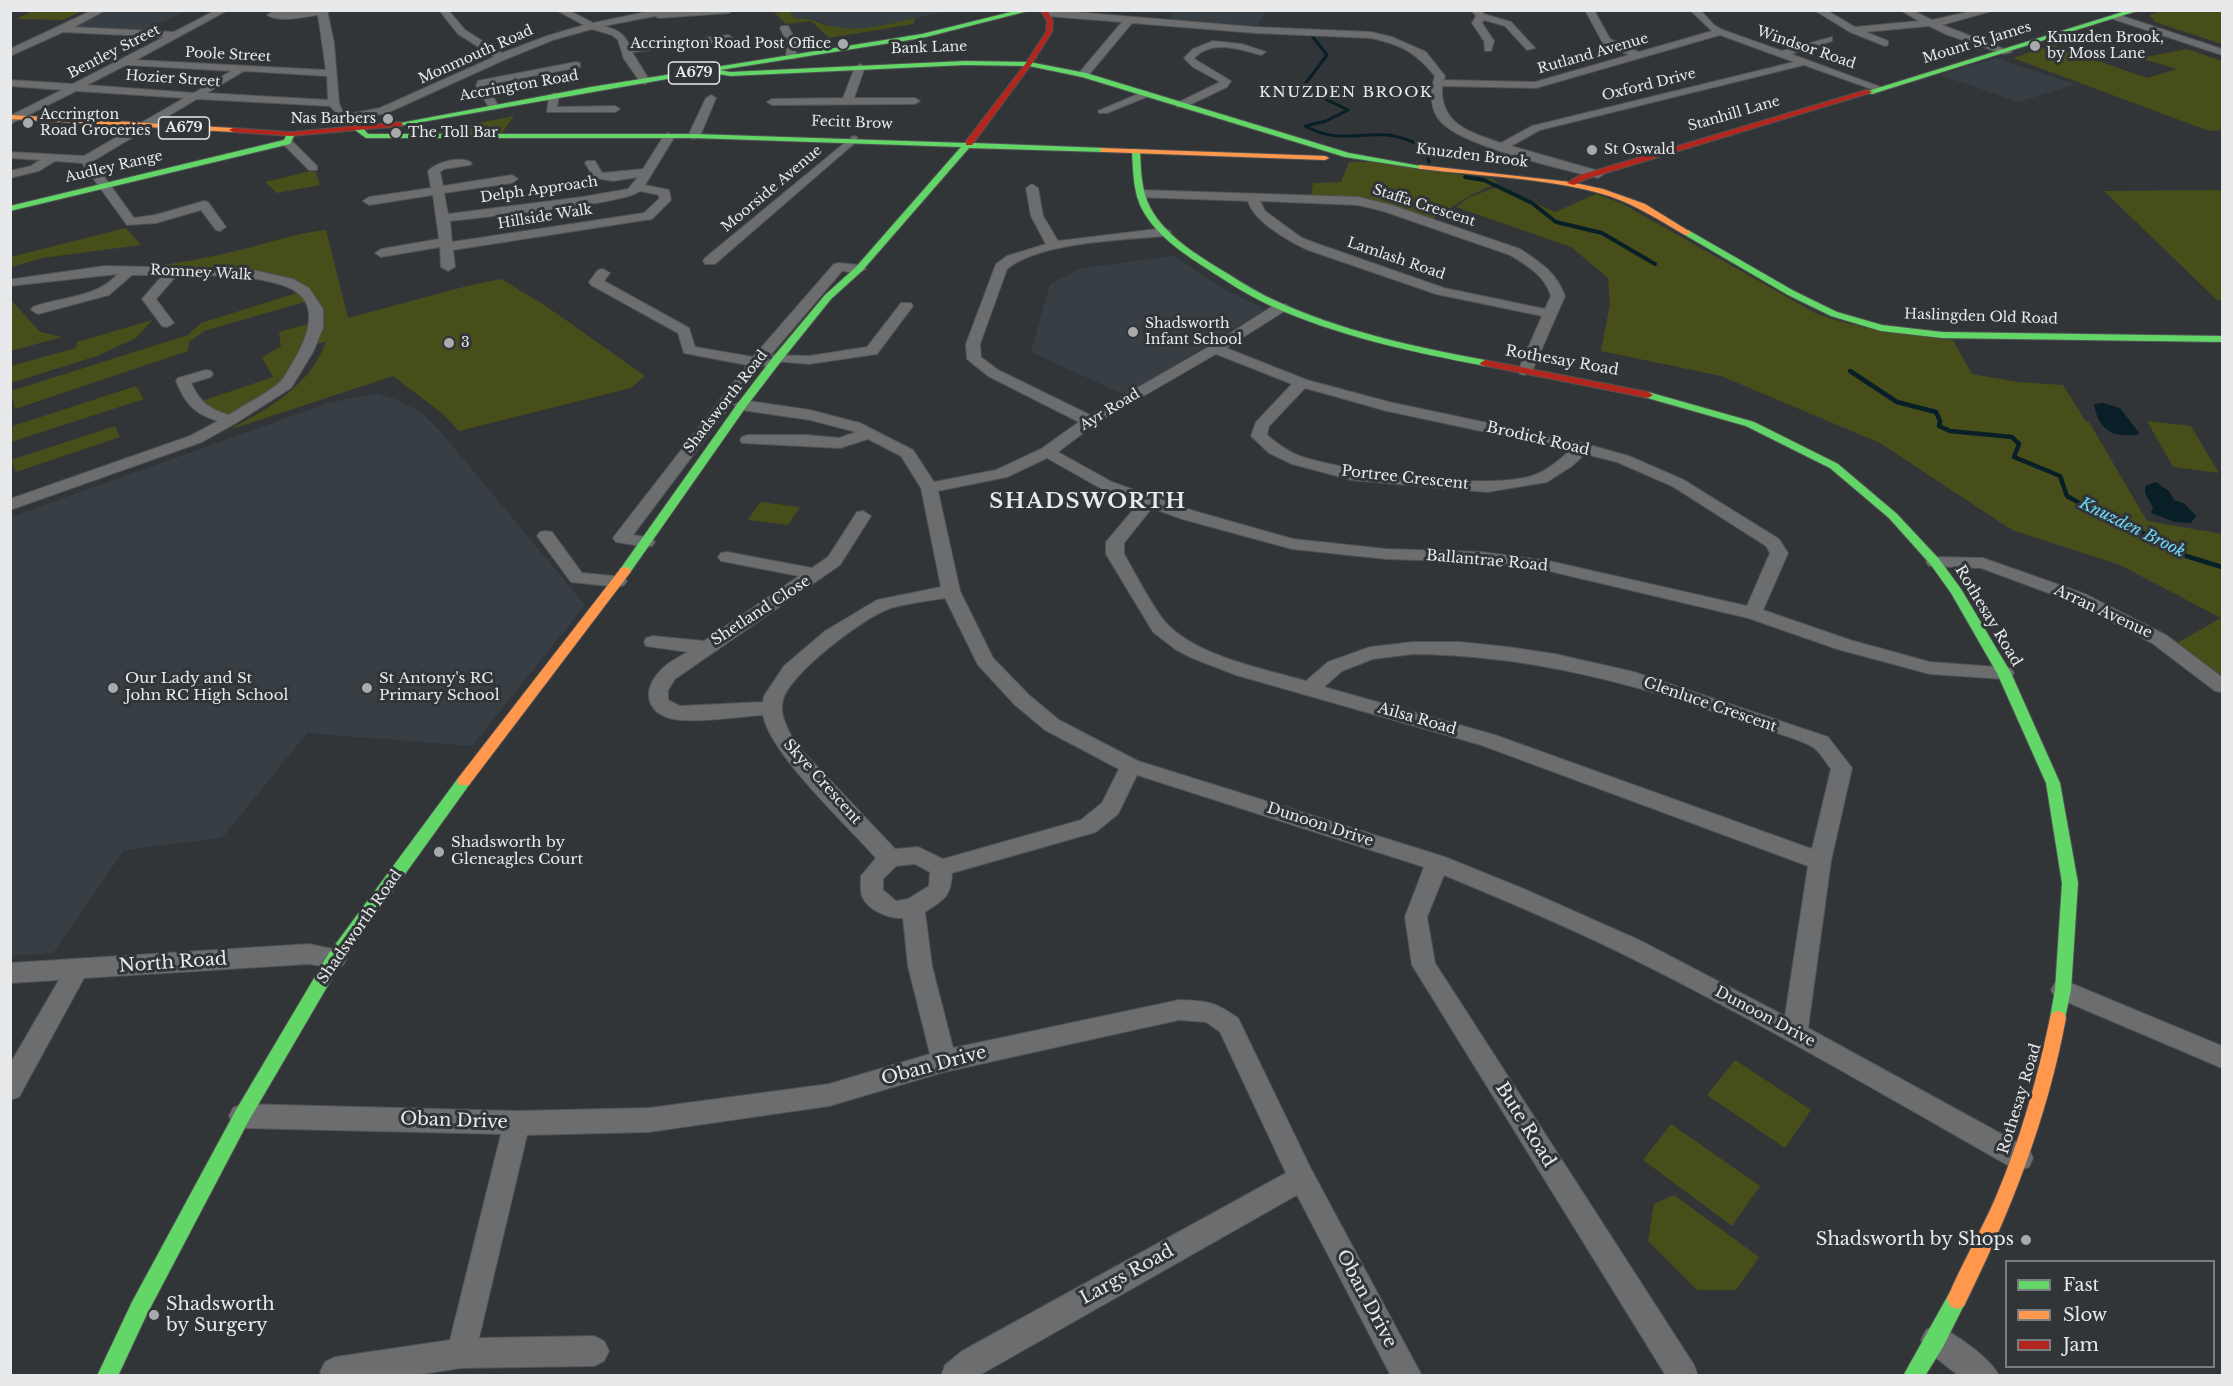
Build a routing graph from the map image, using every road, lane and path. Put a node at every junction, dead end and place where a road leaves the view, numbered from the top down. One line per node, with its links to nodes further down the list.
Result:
1 (102, 10): 26 (street)
2 (224, 10): 29 (street, Bentley Street)
3 (444, 10): 42 (street)
4 (560, 10): 24 (street)
5 (671, 10): 18 (street, Monmouth Road)
6 (729, 10): 18 (street, Monmouth Road)
7 (1029, 10): 43 (main road, Accrington Road / A679)
8 (1589, 10): 41 (street)
9 (1694, 10): 28 (street, Windsor Road)
10 (1818, 10): 27 (street)
11 (1904, 10): 23 (street)
12 (1990, 10): 23 (street)
13 (2137, 10): 20 (main road)
14 (322, 11): 17 (street); 52 (street)
15 (1045, 12): 21 (street); 46 (main road, Shadsworth Road)
16 (1478, 13): 22 (street); 34 (street)
17 (272, 15)
18 (657, 15): 24 (street, Monmouth Road)
19 (1518, 15): 22 (street)
20 (2116, 17): 37 (main road, Mount St James); 38 (street)
21 (1130, 20): 53 (street); 56 (street)
22 (1502, 21): 33 (street)
23 (1929, 23): 27 (street); 37 (street)
24 (592, 26): 35 (street); 42 (street, Monmouth Road)
25 (785, 28): 43 (street)
26 (64, 29): 29 (street); 39 (street)
27 (1853, 30): 32 (street)
28 (1720, 32): 40 (street, Windsor Road); 41 (street, Rutland Avenue)
29 (176, 35): 45 (street, Bentley Street)
30 (728, 38): 35 (street)
31 (1820, 41): 40 (street)
32 (1885, 43)
33 (1530, 48)
34 (1488, 49)
35 (627, 50): 54 (street)
36 (1261, 52): 67 (street)
37 (2007, 52): 58 (main road, Mount St James)
38 (2223, 52)
39 (10, 53)
40 (1781, 54): 44 (street, Windsor Road)
41 (1638, 55): 56 (street, Rutland Avenue)
42 (502, 57): 72 (street, Monmouth Road)
43 (791, 57): 50 (main road, Accrington Road / A679)
44 (1805, 62): 58 (street, Windsor Road); 79 (street, Oxford Drive)
45 (125, 63): 49 (street, Poole Street); 57 (street, Bentley Street)
46 (1029, 64): 48 (main road, Bank Lane); 53 (main road, Bank Lane); 78 (main road, Shadsworth Road)
47 (576, 65): 51 (street)
48 (860, 67): 50 (main road, Bank Lane); 63 (street)
49 (240, 70): 52 (street, Poole Street); 61 (street)
50 (710, 70): 54 (main road, Accrington Road / A679)
51 (545, 71): 60 (street); 68 (street)
52 (330, 73): 66 (street)
53 (1083, 75): 59 (main road, Bank Lane)
54 (645, 81): 60 (main road, Accrington Road / A679)
55 (10, 83): 57 (street, Hozier Street)
56 (1436, 83): 79 (street)
57 (74, 88): 61 (street, Hozier Street); 71 (street, Bentley Street)
58 (1881, 89): 89 (main road, Stanhill Lane)
59 (1145, 94): 67 (main road, Bank Lane); 70 (street)
60 (559, 95): 68 (main road, Accrington Road / A679); 69 (street)
61 (195, 96): 66 (street, Hozier Street); 73 (street)
62 (711, 98): 75 (street)
63 (848, 100): 64 (street); 65 (street)
64 (915, 100)
65 (772, 102)
66 (334, 103): 72 (street)
67 (1180, 105): 82 (main road, Bank Lane)
68 (494, 107): 72 (main road, Accrington Road / A679)
69 (615, 109)
70 (1103, 111)
71 (13, 119): 73 (main road, Accrington Road / A679)
72 (349, 125): 74 (main road, Fecitt Brow); 76 (main road, Accrington Road / A679)
73 (143, 126): 76 (main road, Accrington Road / A679); 84 (street)
74 (669, 136): 75 (main road, Fecitt Brow); 88 (street)
75 (694, 136): 77 (main road, Fecitt Brow)
76 (289, 138): 87 (street); 93 (main road, Audley Range)
77 (853, 140): 78 (main road, Fecitt Brow); 108 (street, Moorside Avenue)
78 (968, 144): 80 (main road, Fecitt Brow); 110 (main road, Shadsworth Road)
79 (1503, 146): 89 (street)
80 (1136, 151): 82 (main road, Fecitt Brow); 98 (main road, Rothesay Road)
81 (10, 155): 83 (street)
82 (1348, 155): 92 (main road, Knuzden Brook)
83 (52, 158): 84 (street); 90 (street)
84 (86, 160): 93 (street)
85 (466, 163): 97 (street)
86 (591, 163): 88 (street)
87 (313, 168)
88 (646, 172): 94 (street)
89 (1598, 174): 92 (main road, Stanhill Lane); 96 (main road)
90 (10, 176)
91 (512, 179): 97 (street)
92 (1570, 184): 96 (main road, Knuzden Brook)
93 (106, 186): 101 (main road, Audley Range); 103 (street)
94 (638, 187): 102 (street, Delph Approach); 105 (street, Hillside Walk)
95 (1032, 188): 106 (street)
96 (1592, 188): 120 (main road, Haslingden Old Road)
97 (437, 191): 100 (street); 102 (street)
98 (1140, 194): 99 (street, Staffa Crescent); 104 (main road, Rothesay Road)
99 (1253, 197): 118 (street, Lamlash Road); 118 (street, Staffa Crescent)
100 (369, 201)
101 (10, 209)
102 (443, 218): 105 (street)
103 (220, 227)
104 (1164, 232): 106 (street); 116 (main road, Rothesay Road)
105 (445, 245): 107 (street, Hillside Walk); 109 (street)
106 (1054, 246): 129 (street)
107 (381, 253)
108 (710, 261)
109 (448, 267)
110 (860, 269): 122 (street, Shadsworth Road); 123 (main road, Shadsworth Road)
111 (129, 270): 112 (street, Romney Walk); 114 (street, Romney Walk); 117 (street)
112 (175, 270): 119 (street); 128 (street, Romney Walk)
113 (603, 273): 122 (street)
114 (14, 283)
115 (906, 306): 123 (street)
116 (1281, 307): 121 (street, Ayr Road); 124 (main road, Rothesay Road)
117 (38, 310)
118 (1550, 314): 124 (street, Staffa Crescent)
119 (167, 323)
120 (2223, 339)
121 (1215, 348): 126 (street, Brodick Road); 129 (street, Ayr Road)
122 (757, 361): 123 (street); 139 (street, Shadsworth Road)
123 (776, 361): 127 (main road, Shadsworth Road)
124 (1525, 371): 141 (main road, Rothesay Road)
125 (206, 374): 128 (street)
126 (1302, 383): 132 (street, Brodick Road); 132 (street, Portree Crescent)
127 (742, 405): 130 (street, Dunoon Drive); 139 (main road, Shadsworth Road)
128 (231, 420): 136 (street, Romney Walk)
129 (1090, 421): 133 (street, Ayr Road)
130 (869, 432): 131 (street); 134 (street, Dunoon Drive)
131 (748, 440)
132 (1582, 448): 145 (street, Brodick Road)
133 (1047, 452): 134 (street, Ayr Road); 135 (street, Ballantrae Road)
134 (929, 488): 144 (street, Dunoon Drive)
135 (1149, 501): 145 (street, Ballantrae Road); 150 (street, Ailsa Road)
136 (10, 505)
137 (863, 516): 142 (street, Shetland Close)
138 (546, 536): 143 (street)
139 (646, 542): 143 (main road, Shadsworth Road)
140 (727, 557): 142 (street, Shetland Close)
141 (1935, 562): 148 (main road, Rothesay Road); 149 (street, Arran Avenue)
142 (816, 574): 147 (street, Shetland Close)
143 (618, 582): 158 (main road, Shadsworth Road)
144 (951, 591): 151 (street); 152 (street, Dunoon Drive)
145 (1753, 614): 148 (street, Ballantrae Road)
146 (654, 642): 147 (street, Shetland Close)
147 (705, 647): 151 (street, Shetland Close)
148 (2004, 673): 161 (main road, Rothesay Road)
149 (2223, 686)
150 (1311, 688): 154 (street, Ailsa Road); 154 (street, Glenluce Crescent)
151 (772, 708): 153 (street, Skye Crescent)
152 (1131, 766): 155 (street, Dunoon Drive); 156 (street)
153 (890, 858): 156 (street); 157 (street)
154 (1820, 861): 162 (street, Glenluce Crescent)
155 (1437, 863): 162 (street, Dunoon Drive); 177 (street, Bute Road)
156 (941, 868): 157 (street)
157 (913, 908): 164 (street)
158 (335, 958): 159 (street, North Road); 166 (main road, Shadsworth Road)
159 (77, 969): 160 (street, North Road); 165 (street)
160 (10, 973)
161 (2063, 990): 163 (street); 168 (main road, Rothesay Road)
162 (1795, 1033): 168 (street, Dunoon Drive)
163 (2223, 1057)
164 (944, 1061): 167 (street, Oban Drive); 169 (street, Oban Drive)
165 (10, 1089)
166 (242, 1116): 167 (street, Oban Drive); 174 (main road, Shadsworth Road)
167 (517, 1123): 172 (street)
168 (2020, 1158): 170 (main road, Rothesay Road)
169 (1302, 1178): 175 (street, Largs Road); 176 (street, Oban Drive)
170 (1936, 1340): 178 (main road, Rothesay Road); 179 (street)
171 (594, 1351): 172 (street)
172 (461, 1353): 173 (street)
173 (335, 1372)
174 (107, 1376)
175 (956, 1376)
176 (1407, 1376)
177 (1683, 1376)
178 (1912, 1376)
179 (1984, 1376)

